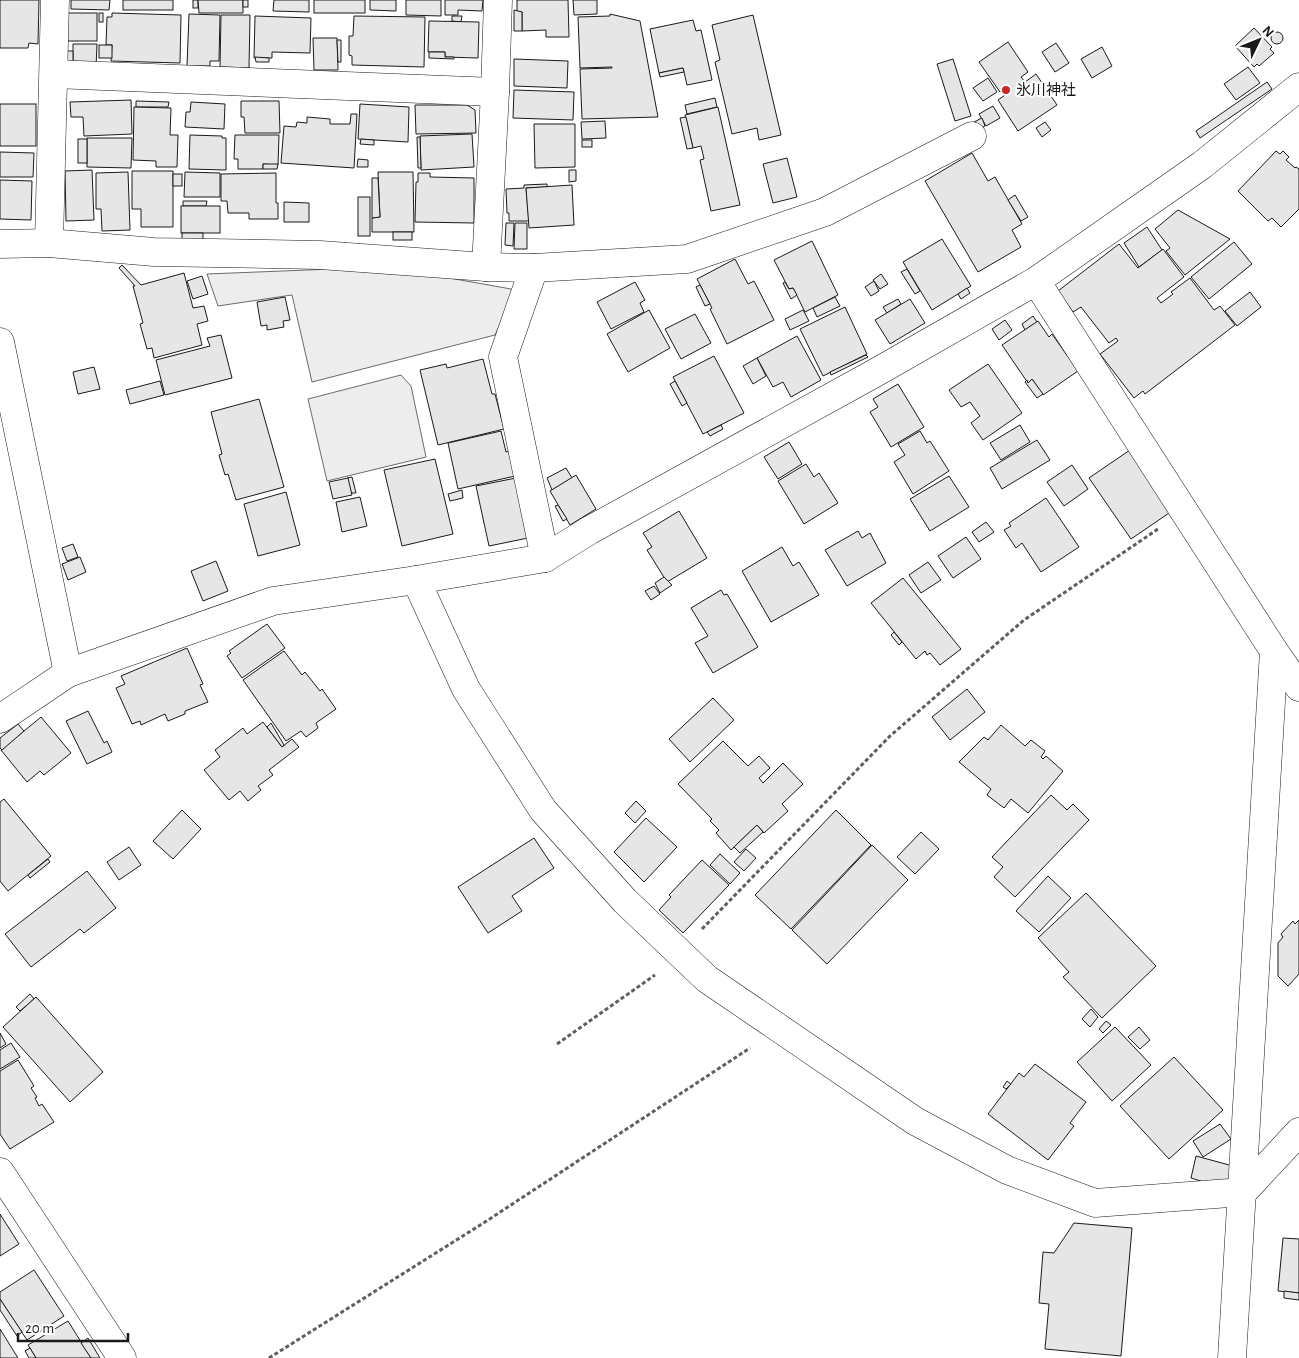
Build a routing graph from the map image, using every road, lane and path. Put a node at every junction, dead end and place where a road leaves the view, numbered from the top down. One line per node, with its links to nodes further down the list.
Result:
1 (55, 0): 3 (street)
2 (498, 0): 5 (street)
3 (54, 74): 5 (street); 7 (street)
4 (1299, 87): 11 (street)
5 (495, 92): 9 (street)
6 (972, 136): 10 (street)
7 (49, 243): 8 (street); 9 (street)
8 (0, 244)
9 (486, 267): 10 (street)
10 (534, 268): 14 (street)
11 (1036, 281): 13 (street); 14 (street)
12 (0, 342): 17 (street)
13 (1183, 512): 16 (street); 20 (path)
14 (545, 558): 15 (street)
15 (416, 580): 17 (street); 20 (street)
16 (1274, 651): 18 (street); 25 (street)
17 (68, 673): 19 (street)
18 (1299, 687)
19 (0, 719)
20 (680, 953): 21 (street); 22 (path)
21 (778, 1026): 25 (street); 27 (path)
22 (557, 1044)
23 (1299, 1132): 25 (street)
24 (0, 1172): 26 (street)
25 (1243, 1192): 28 (street)
26 (122, 1358)
27 (269, 1358)
28 (1232, 1358)

